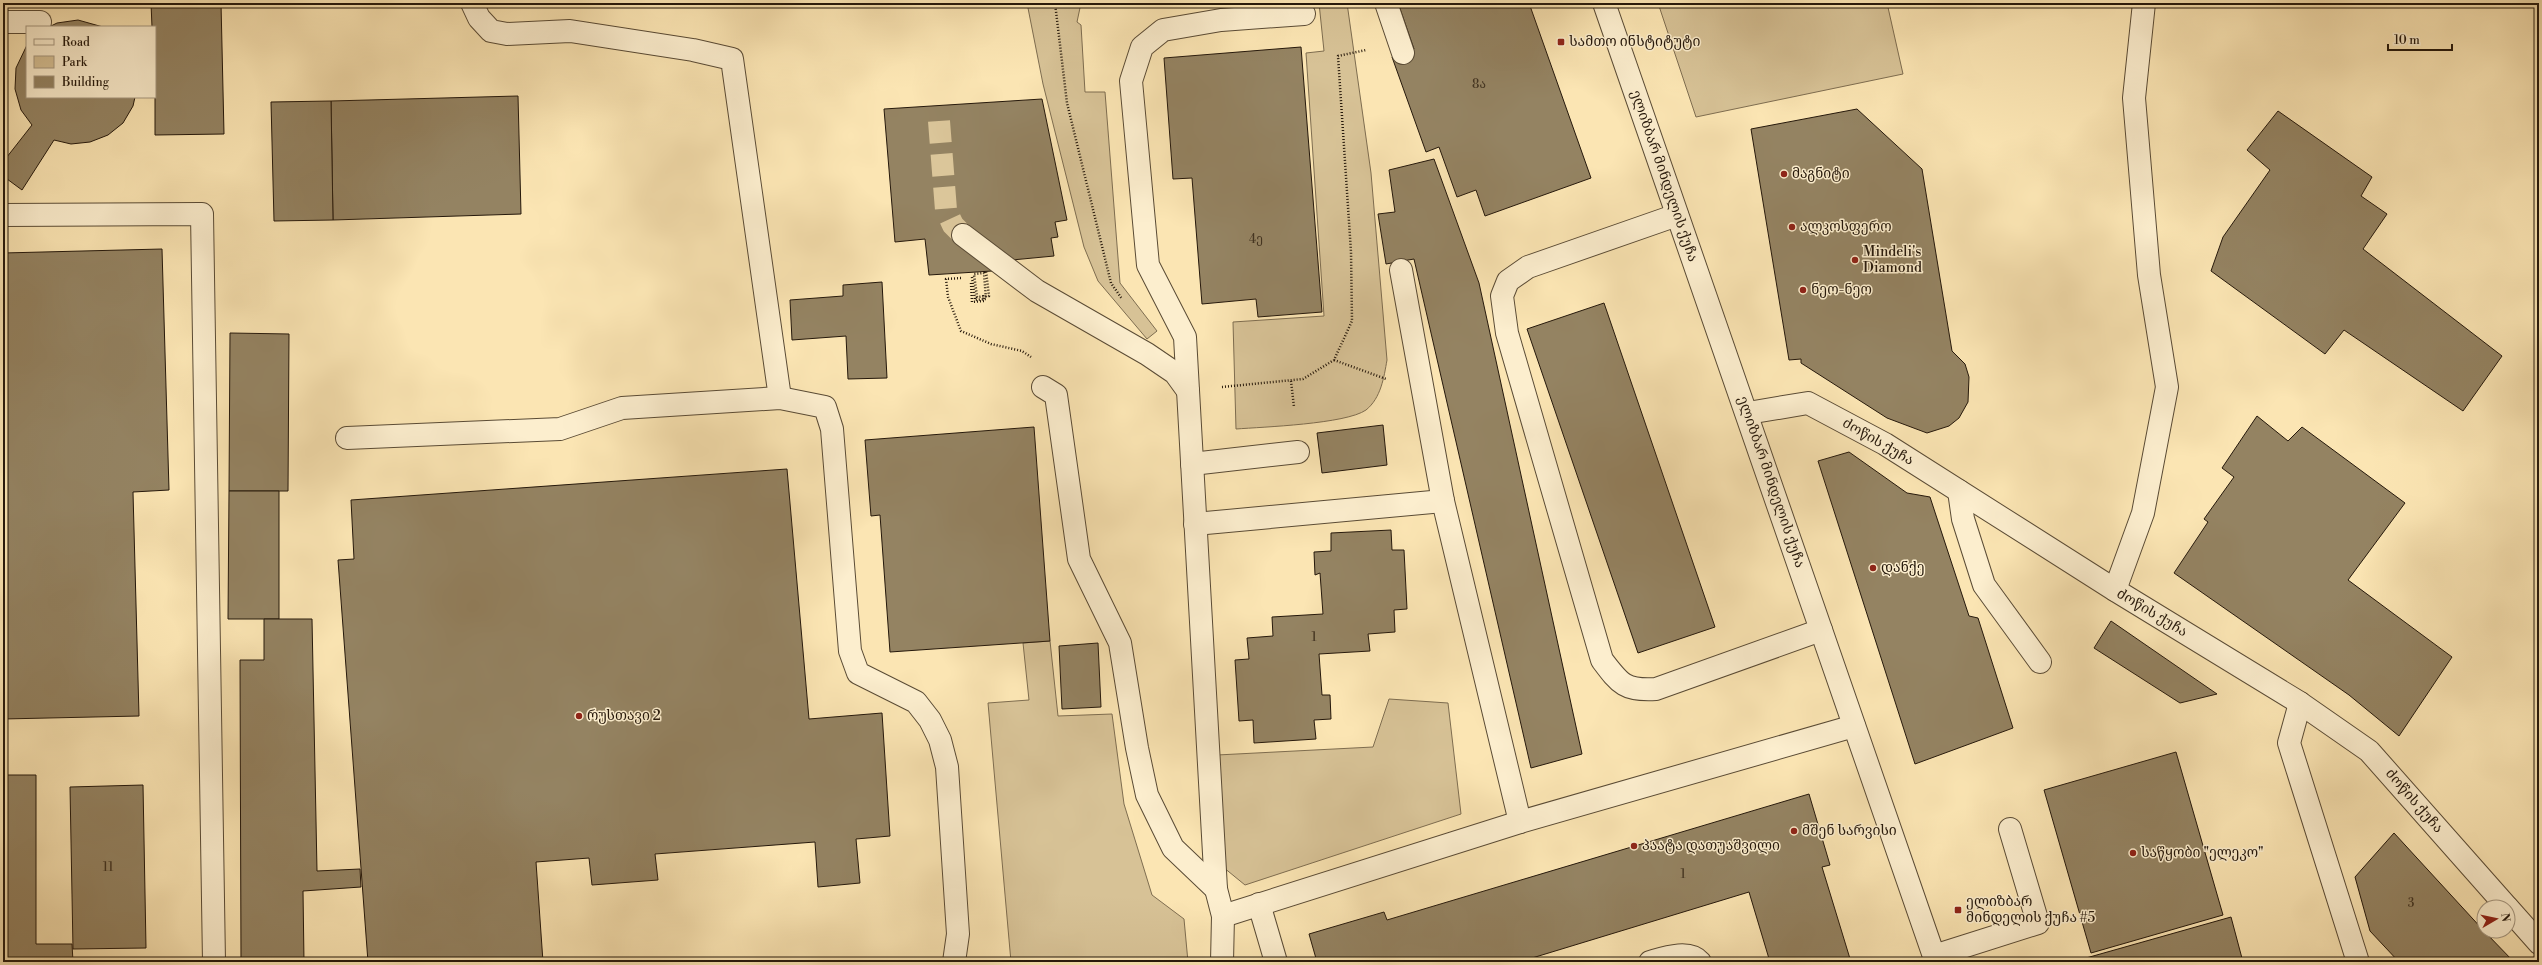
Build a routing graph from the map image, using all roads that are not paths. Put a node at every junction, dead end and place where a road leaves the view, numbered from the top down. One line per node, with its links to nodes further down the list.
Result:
1 (472, 3): 15 (street)
2 (1386, 3): 8 (street)
3 (1604, 3): 10 (street, ელიზბარ მინდელის ქუჩა)
4 (2144, 3): 23 (street)
5 (1304, 14): 14 (street)
6 (3, 22): 7 (street)
7 (40, 22)
8 (1403, 53)
9 (3, 215): 37 (street)
10 (1677, 215): 16 (street, ელიზბარ მინდელის ქუჩა); 24 (street)
11 (963, 235): 14 (street)
12 (1401, 270): 21 (street)
13 (1043, 387): 30 (street)
14 (1188, 391): 19 (street)
15 (780, 398): 17 (street); 38 (street)
16 (1748, 413): 20 (street, ძოწის ქუჩა); 24 (street, ელიზბარ მინდელის ქუჩა)
17 (347, 438)
18 (1298, 452): 19 (street)
19 (1192, 464): 22 (street)
20 (1959, 491): 23 (street, ძოწის ქუჩა); 25 (street)
21 (1443, 501): 22 (street); 28 (street)
22 (1195, 524): 30 (street)
23 (2114, 590): 26 (street, ძოწის ქუჩა)
24 (1821, 630): 27 (street, ელიზბარ მინდელის ქუჩა)
25 (2040, 662)
26 (2300, 703): 31 (street, ძოწის ქუჩა); 43 (street)
27 (1854, 726): 28 (street); 36 (street, ელიზბარ მინდელის ქუჩა)
28 (1520, 822): 32 (street)
29 (2010, 828): 36 (street)
30 (1216, 889): 33 (street)
31 (2499, 899)
32 (1259, 904): 33 (street); 40 (street)
33 (1223, 916): 39 (street)
34 (2516, 918): 35 (street, ძოწის ქუჩა)
35 (2539, 943)
36 (1935, 959)
37 (214, 962)
38 (954, 962)
39 (1222, 962)
40 (1276, 962)
41 (1650, 962): 42 (street)
42 (1700, 962)
43 (2358, 962)

